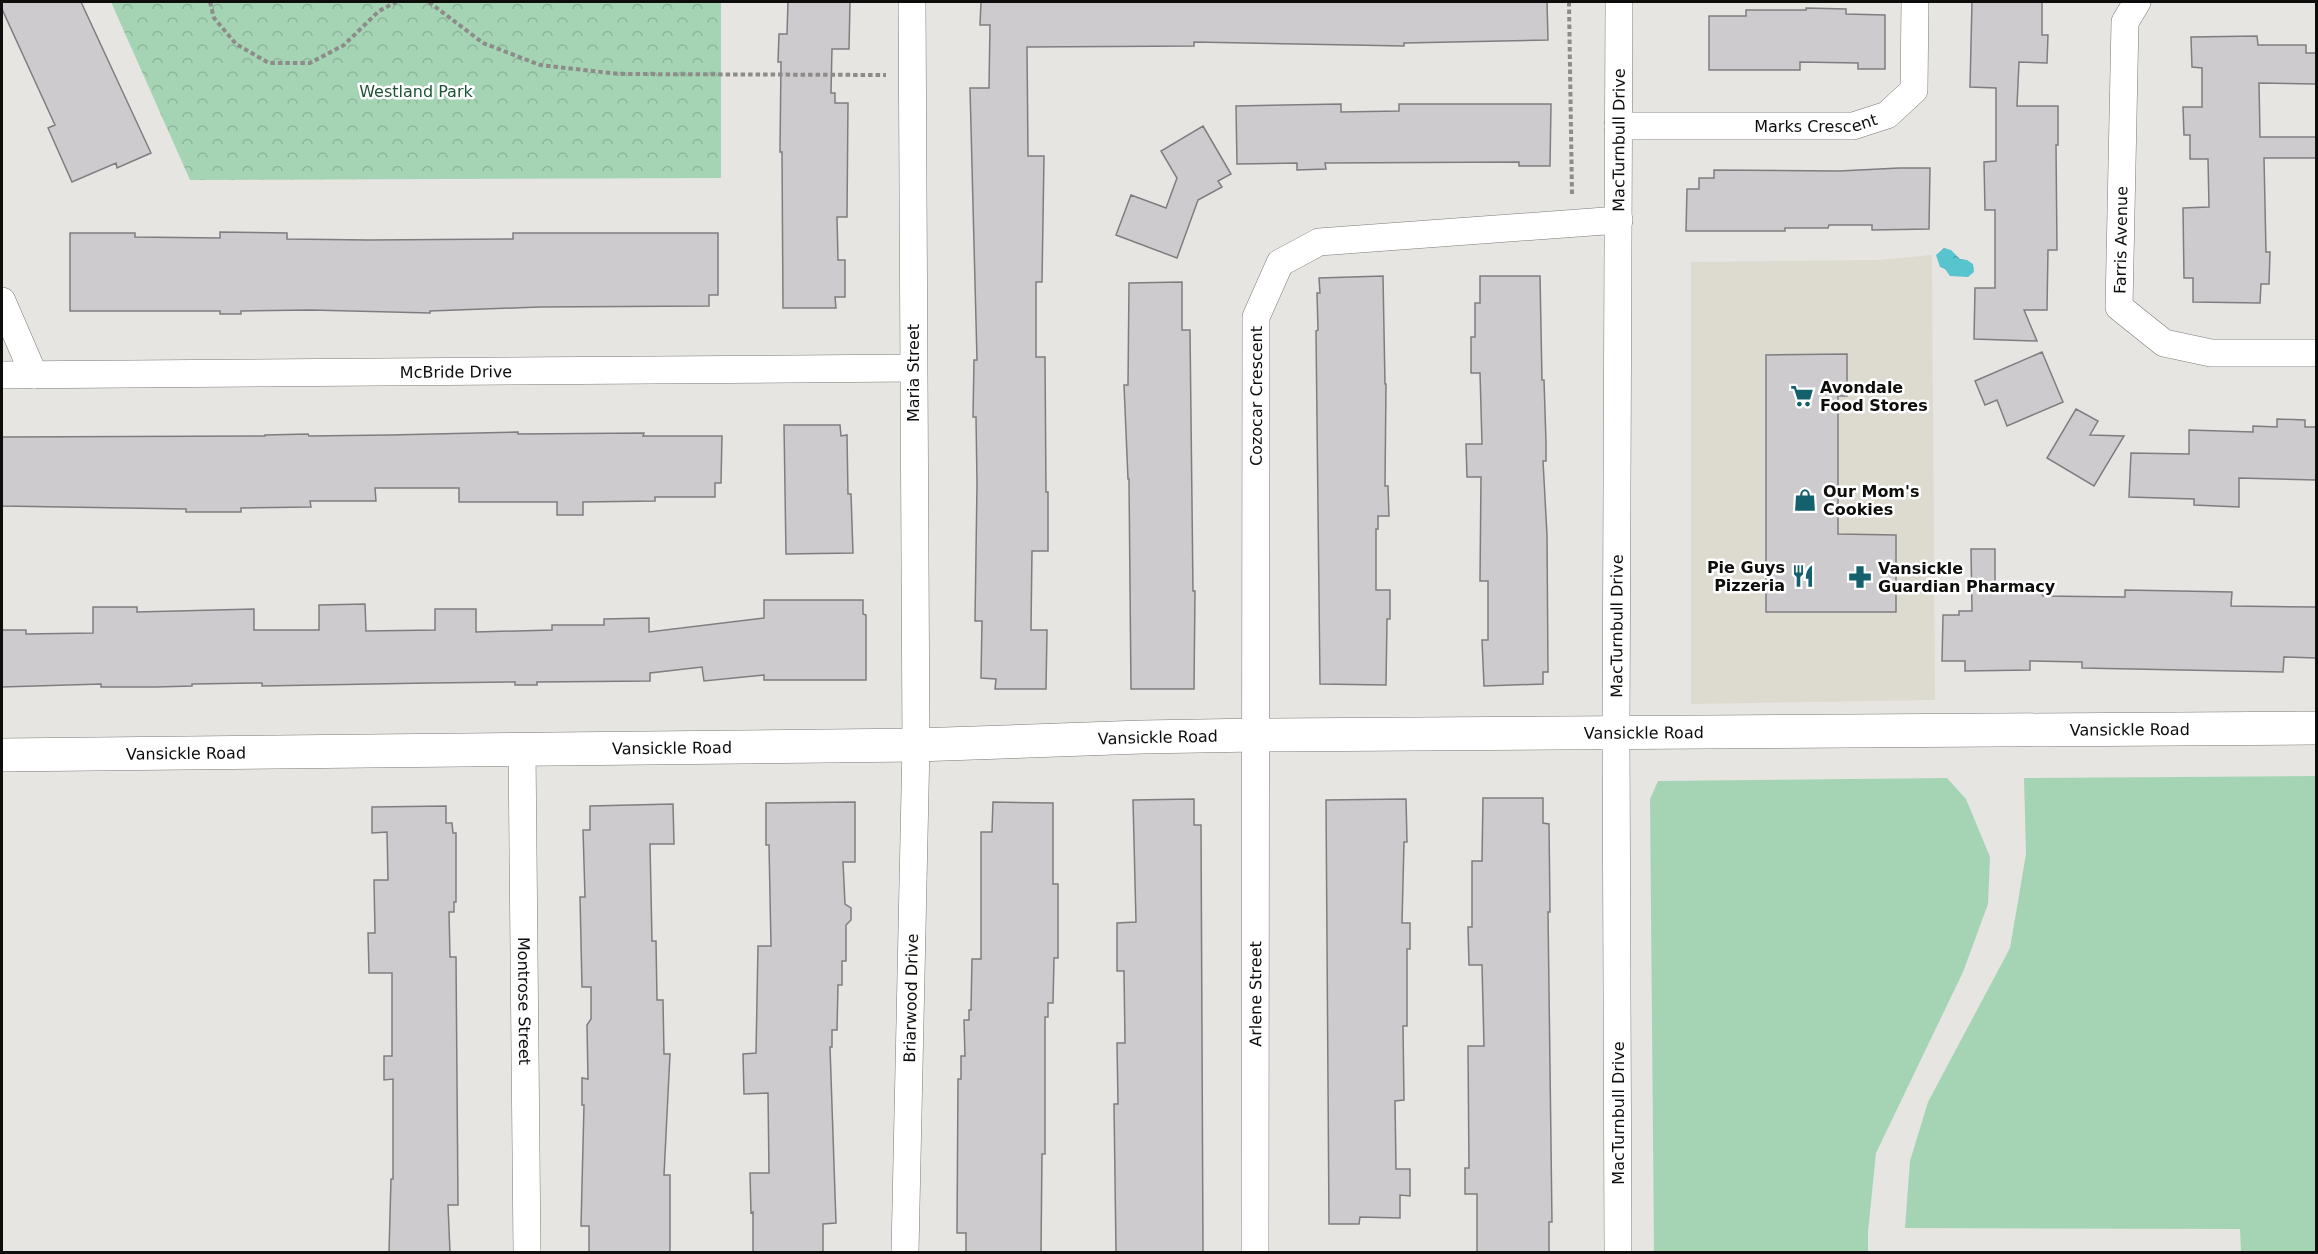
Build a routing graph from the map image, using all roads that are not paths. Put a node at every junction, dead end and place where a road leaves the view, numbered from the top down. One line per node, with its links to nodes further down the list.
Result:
1 (912, 2): 9 (street, Maria Street)
2 (1620, 2): 5 (street, MacTurnbull Drive)
3 (1915, 2): 5 (street, Marks Crescent)
4 (2137, 2): 8 (street, Farris Avenue)
5 (1618, 126): 6 (street, MacTurnbull Drive)
6 (1619, 220): 13 (street, MacTurnbull Drive); 14 (street, Cozocar Crescent)
7 (2, 301): 11 (street)
8 (2316, 353)
9 (913, 368): 11 (street, McBride Drive); 15 (street, Maria Street)
10 (2, 375): 11 (street, McBride Drive)
11 (34, 375)
12 (2316, 728): 13 (street, Vansickle Road)
13 (1616, 732): 14 (street, Vansickle Road); 21 (street, MacTurnbull Drive)
14 (1257, 735): 15 (street, Vansickle Road); 20 (street, Arlene Street)
15 (916, 745): 16 (street, Vansickle Road); 19 (street, Briarwood Drive)
16 (522, 749): 17 (street, Vansickle Road); 18 (street, Montrose Street)
17 (2, 755)
18 (527, 1252)
19 (905, 1252)
20 (1256, 1252)
21 (1618, 1252)

